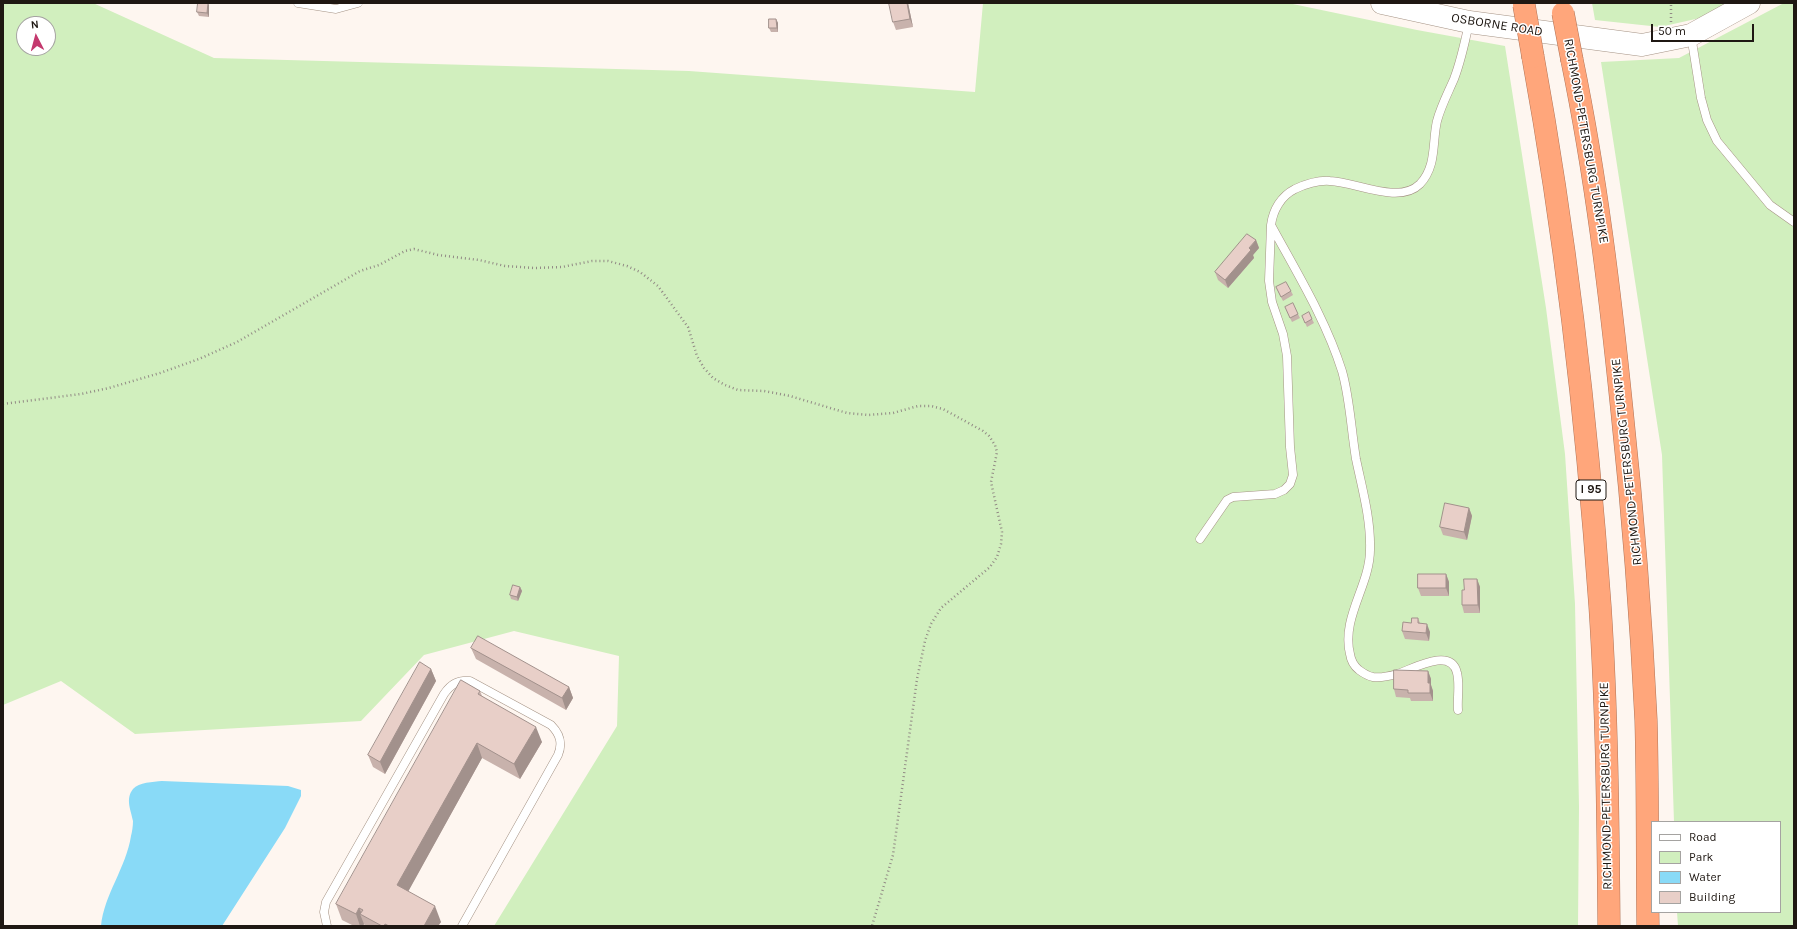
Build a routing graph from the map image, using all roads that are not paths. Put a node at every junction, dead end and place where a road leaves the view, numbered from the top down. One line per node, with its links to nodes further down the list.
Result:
1 (298, 3): 2 (lane)
2 (358, 3)
3 (1382, 3): 7 (street, OSBORNE ROAD)
4 (1749, 3): 8 (street, OSBORNE ROAD)
5 (1523, 4): 15 (highway, RICHMOND-PETERSBURG TURNPIKE / I 95, bridge)
6 (1562, 8): 16 (highway, RICHMOND-PETERSBURG TURNPIKE, bridge)
7 (1469, 22): 8 (street, OSBORNE ROAD); 10 (lane)
8 (1691, 35): 9 (lane)
9 (1794, 222)
10 (1271, 225): 11 (lane); 12 (lane)
11 (1200, 539)
12 (1458, 710)
13 (327, 926): 14 (lane)
14 (462, 926)
15 (1609, 926)
16 (1648, 926)

